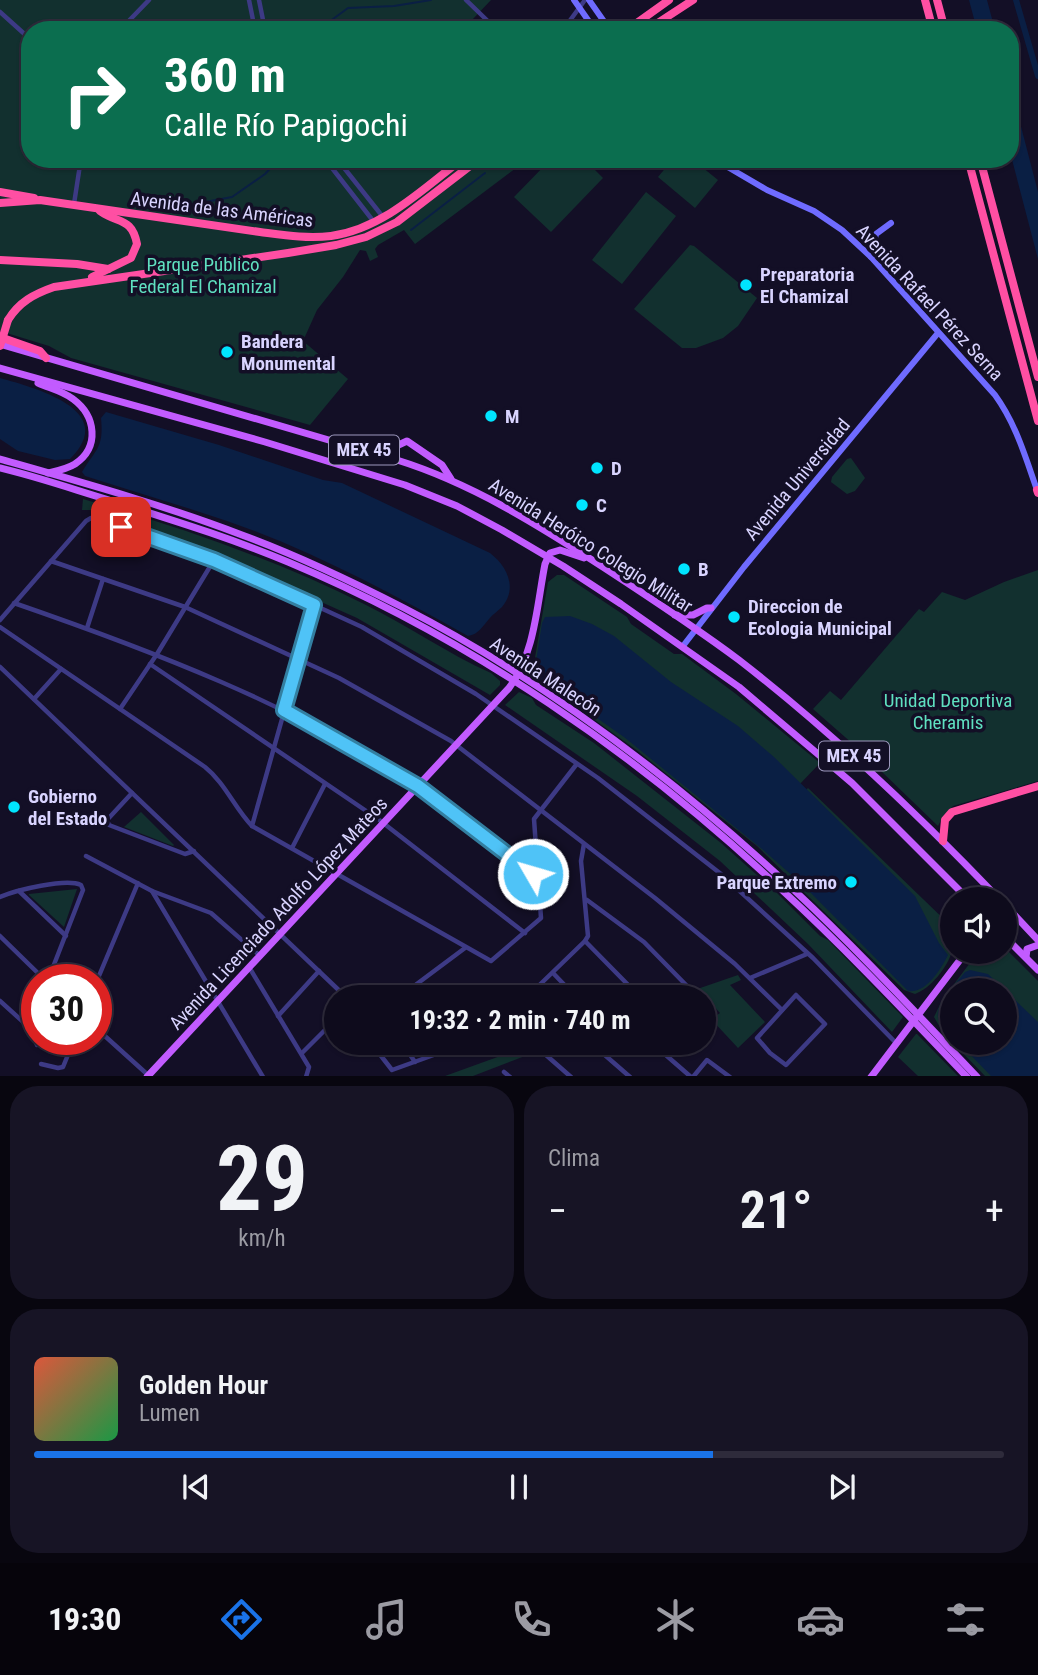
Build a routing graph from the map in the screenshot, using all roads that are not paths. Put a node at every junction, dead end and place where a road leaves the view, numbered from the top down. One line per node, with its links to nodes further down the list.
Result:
1 (149, 0): 15 (street)
2 (249, 0): 16 (street)
3 (259, 0): 17 (street)
4 (466, 0): 18 (street)
5 (587, 0): 11 (street); 21 (main road)
6 (658, 0): 13 (highway)
7 (669, 0): 13 (highway)
8 (693, 0): 14 (highway)
9 (925, 0): 25 (highway)
10 (937, 0): 26 (highway)
11 (576, 3): 19 (street); 20 (main road)
12 (0, 12): 27 (street)
13 (647, 14): 22 (highway)
14 (668, 15): 23 (highway); 24 (main road)
15 (129, 21)
16 (253, 21)
17 (263, 21)
18 (488, 21)
19 (567, 21)
20 (589, 21)
21 (603, 21)
22 (638, 21)
23 (660, 21)
24 (662, 21)
25 (931, 21)
26 (943, 21)
27 (21, 31)
28 (79, 168): 39 (street)
29 (332, 168): 42 (street)
30 (344, 168): 41 (street)
31 (450, 168): 41 (highway, Avenida de las Américas)
32 (467, 168): 47 (highway, Avenida de las Américas)
33 (729, 168): 44 (main road, Avenida Rafael Pérez Serna)
34 (970, 168): 56 (highway)
35 (981, 168): 55 (highway)
36 (0, 192): 37 (highway)
37 (40, 200): 38 (highway, Avenida de las Américas); 39 (highway, Avenida de las Américas)
38 (0, 203)
39 (74, 204): 40 (highway, Avenida de las Américas)
40 (97, 209): 42 (highway, Avenida de las Américas); 46 (highway)
41 (383, 218): 42 (highway, Avenida de las Américas)
42 (374, 223)
43 (891, 223): 44 (main road)
44 (871, 257): 49 (main road, Avenida Rafael Pérez Serna)
45 (0, 260): 46 (highway)
46 (110, 270): 47 (highway); 48 (highway)
47 (126, 275): 48 (highway, Avenida de las Américas)
48 (76, 284): 51 (highway, Avenida de las Américas, bridge)
49 (938, 333): 62 (main road, Avenida Rafael Pérez Serna); 71 (main road, Avenida Universidad)
50 (0, 337): 52 (highway)
51 (0, 345): 52 (main road, Avenida Heróico Colegio Militar / MEX 45)
52 (46, 358): 57 (main road, Avenida Heróico Colegio Militar / MEX 45)
53 (0, 368): 54 (main road, Avenida Heróico Colegio Militar / MEX 45)
54 (22, 374): 60 (main road); 63 (main road, Avenida Heróico Colegio Militar / MEX 45)
55 (1038, 377)
56 (1038, 421)
57 (337, 443): 61 (main road, Avenida Heróico Colegio Militar / MEX 45); 61 (main road)
58 (0, 459): 60 (main road, Avenida Malecón)
59 (0, 468): 83 (main road, Avenida Malecón)
60 (48, 473): 83 (main road, Avenida Malecón)
61 (452, 480): 64 (main road, Avenida Heróico Colegio Militar / MEX 45)
62 (1037, 491)
63 (548, 556): 64 (main road); 77 (main road, Avenida Heróico Colegio Militar / MEX 45); 83 (main road, Avenida Licenciado Adolfo López Mateos)
64 (588, 558): 72 (main road, Avenida Heróico Colegio Militar / MEX 45)
65 (214, 560): 66 (street); 69 (street); 70 (street)
66 (51, 561): 67 (street); 68 (street)
67 (104, 579): 70 (street); 75 (street)
68 (14, 603): 73 (street); 75 (street)
69 (314, 605): 79 (street); 85 (street)
70 (185, 607): 78 (street); 79 (street)
71 (711, 608): 72 (main road); 76 (main road, Avenida Universidad)
72 (674, 615): 76 (main road, Avenida Heróico Colegio Militar / MEX 45)
73 (0, 620)
74 (0, 627): 82 (street)
75 (87, 628): 78 (street)
76 (695, 629): 77 (main road, Avenida Universidad); 98 (main road, Avenida Heróico Colegio Militar / MEX 45)
77 (683, 646): 106 (main road, Avenida Heróico Colegio Militar / MEX 45)
78 (157, 654): 80 (street); 87 (street)
79 (298, 659): 87 (street); 88 (street)
80 (150, 664): 86 (street); 89 (street)
81 (0, 667): 84 (street)
82 (61, 669): 84 (street); 86 (street)
83 (516, 679): 85 (main road, Avenida Licenciado Adolfo López Mateos); 144 (main road, Avenida Malecón)
84 (34, 699): 94 (street)
85 (493, 706): 88 (main road, Avenida Licenciado Adolfo López Mateos); 90 (street)
86 (120, 709): 97 (street)
87 (284, 710): 89 (street); 92 (street)
88 (457, 745): 92 (main road, Avenida Licenciado Adolfo López Mateos); 95 (street)
89 (274, 749): 91 (street); 97 (street)
90 (576, 765): 95 (street); 121 (street)
91 (325, 784): 96 (street); 100 (street)
92 (418, 786): 96 (main road, Avenida Licenciado Adolfo López Mateos); 104 (street)
93 (1038, 786): 98 (highway)
94 (132, 793): 101 (street); 101 (street)
95 (540, 811): 99 (street); 104 (street)
96 (383, 823): 103 (main road, Avenida Licenciado Adolfo López Mateos); 114 (street)
97 (252, 825): 100 (street)
98 (943, 841): 107 (main road, Avenida Heróico Colegio Militar / MEX 45)
99 (584, 844): 111 (street); 132 (street)
100 (292, 848): 103 (street)
101 (194, 851): 113 (street)
102 (86, 856): 105 (street)
103 (336, 873): 113 (main road, Avenida Licenciado Adolfo López Mateos); 119 (street)
104 (538, 876): 114 (street)
105 (138, 883): 109 (street); 126 (street)
106 (956, 887)
107 (988, 887)
108 (19, 890): 110 (street); 116 (street); 116 (street)
109 (152, 891): 122 (street); 140 (street)
110 (0, 897)
111 (586, 900): 117 (street); 138 (street)
112 (1017, 919): 118 (main road)
113 (280, 933): 122 (main road, Avenida Licenciado Adolfo López Mateos); 130 (street)
114 (525, 933): 119 (street)
115 (0, 936): 124 (street)
116 (66, 936): 125 (street)
117 (585, 941): 131 (street); 137 (street)
118 (1038, 942): 123 (main road)
119 (465, 948): 134 (street)
120 (1017, 949): 123 (main road)
121 (808, 954): 132 (street); 149 (street)
122 (259, 955): 128 (main road, Avenida Licenciado Adolfo López Mateos)
123 (1026, 957): 129 (main road)
124 (30, 964)
125 (54, 964)
126 (104, 964)
127 (957, 964): 139 (main road)
128 (249, 966): 140 (main road, Avenida Licenciado Adolfo López Mateos); 143 (street)
129 (1038, 970)
130 (319, 971): 133 (street); 143 (street)
131 (553, 973): 135 (street); 136 (street)
132 (750, 978): 142 (street)
133 (334, 985)
134 (415, 985)
135 (540, 985)
136 (565, 985)
137 (628, 985)
138 (686, 985)
139 (931, 998): 144 (main road); 146 (main road)
140 (218, 999): 162 (main road, Avenida Licenciado Adolfo López Mateos); 163 (street)
141 (0, 1001): 145 (street)
142 (782, 1010): 142 (street)
143 (278, 1016): 150 (street)
144 (915, 1018): 146 (main road, Avenida Malecón); 149 (main road); 171 (main road, Avenida Malecón)
145 (21, 1019)
146 (930, 1028): 172 (main road, Avenida Malecón)
147 (324, 1031): 150 (street)
148 (112, 1043): 162 (street)
149 (896, 1043): 170 (main road)
150 (302, 1053): 164 (street)
151 (69, 1055): 160 (street)
152 (380, 1055): 159 (street)
153 (410, 1055): 159 (street)
154 (417, 1055): 159 (street)
155 (426, 1055): 159 (street)
156 (545, 1055): 166 (street)
157 (604, 1055): 167 (street)
158 (667, 1055): 168 (street)
159 (413, 1059)
160 (41, 1064)
161 (504, 1072): 165 (street)
162 (148, 1076)
163 (263, 1076)
164 (306, 1076)
165 (510, 1076)
166 (570, 1076)
167 (630, 1076)
168 (692, 1076): 169 (street)
169 (730, 1076)
170 (871, 1076)
171 (967, 1076)
172 (977, 1076)

